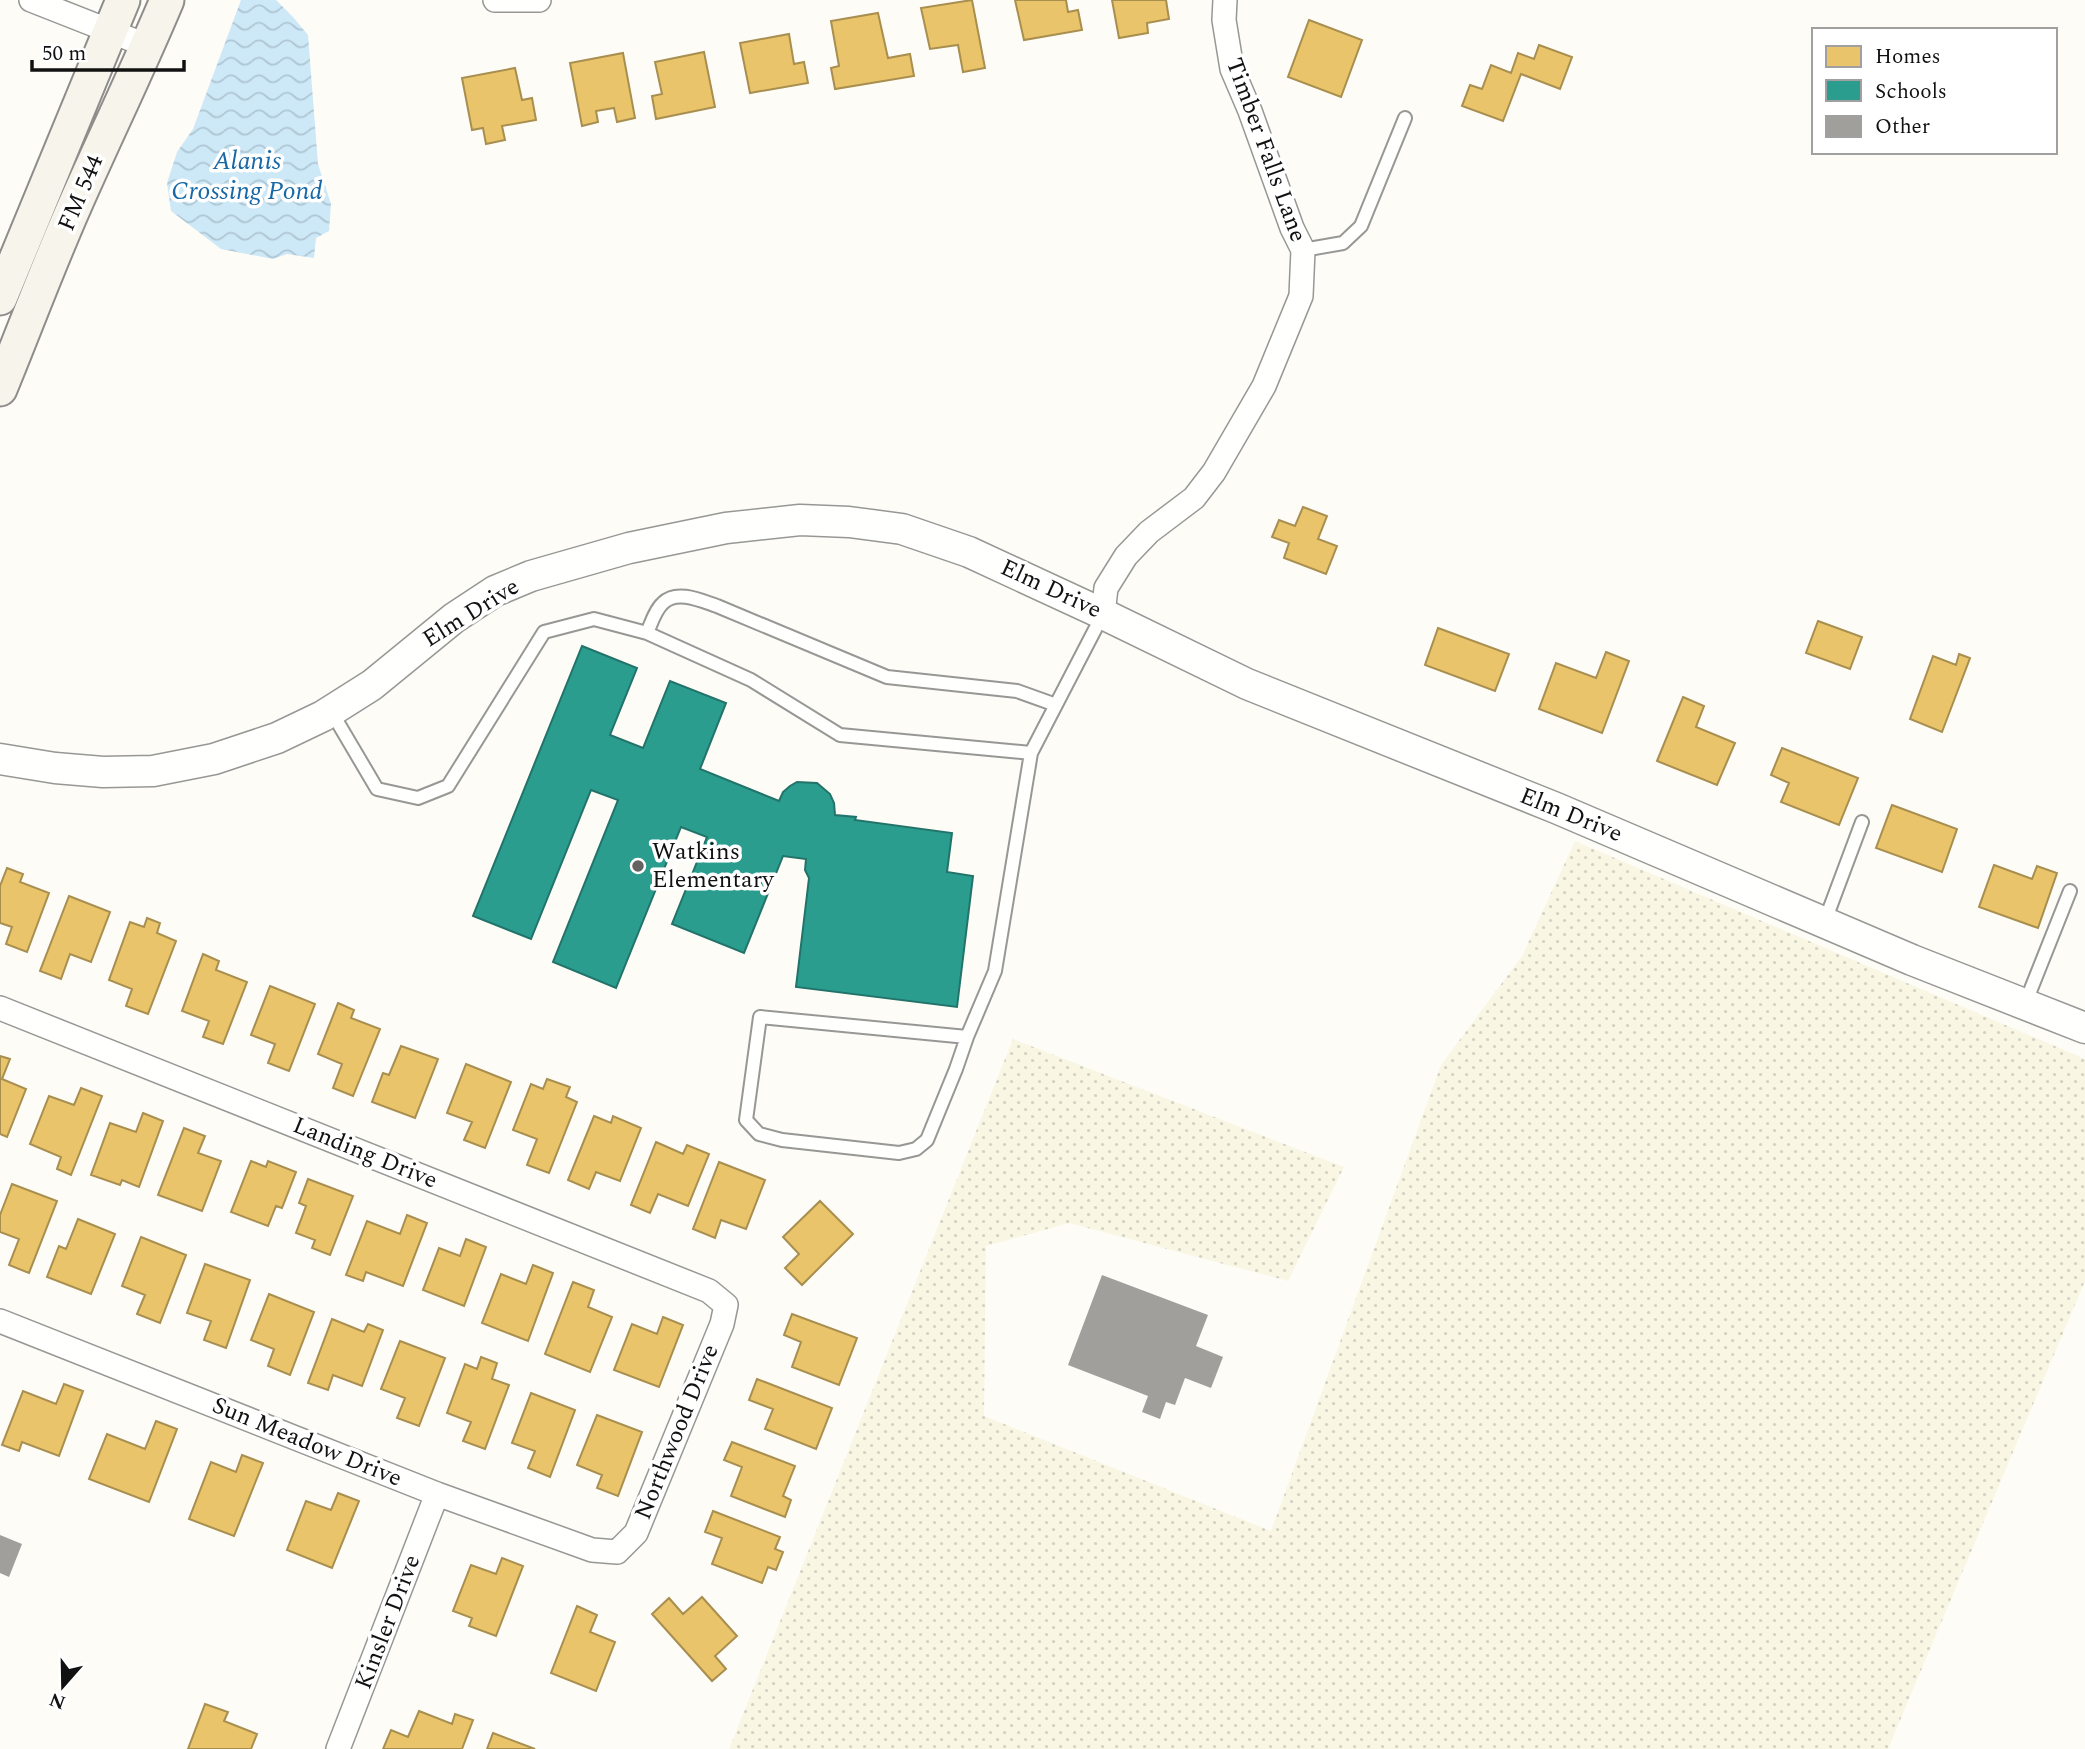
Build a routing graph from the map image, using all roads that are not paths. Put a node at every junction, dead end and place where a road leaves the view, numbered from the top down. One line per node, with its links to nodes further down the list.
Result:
1 (31, 0): 7 (street)
2 (123, 0): 7 (main road, FM 544)
3 (167, 0): 8 (main road, FM 544)
4 (495, 0): 5 (street)
5 (539, 0)
6 (1225, 0): 10 (street, Timber Falls Lane)
7 (110, 31): 8 (street); 11 (main road, FM 544)
8 (148, 46): 12 (main road, FM 544)
9 (1405, 118): 10 (lane)
10 (1303, 250): 13 (street, Timber Falls Lane)
11 (0, 298)
12 (0, 388)
13 (1103, 614): 15 (lane); 16 (street, Elm Drive); 21 (street, Elm Drive)
14 (647, 634): 15 (lane); 16 (lane); 17 (lane)
15 (1056, 705): 17 (lane)
16 (331, 711): 18 (street, Elm Drive)
17 (1031, 753): 25 (lane)
18 (0, 758)
19 (1862, 821): 21 (lane)
20 (2070, 891): 22 (lane)
21 (1825, 921): 22 (street, Elm Drive)
22 (2025, 1004): 24 (street, Elm Drive)
23 (0, 1007): 26 (street, Landing Drive)
24 (2085, 1028)
25 (967, 1037): 25 (lane)
26 (726, 1305): 29 (street, Northwood Drive)
27 (0, 1321): 28 (street, Sun Meadow Drive)
28 (437, 1494): 29 (street, Sun Meadow Drive); 30 (street, Kinsler Drive)
29 (617, 1552)
30 (338, 1749)

